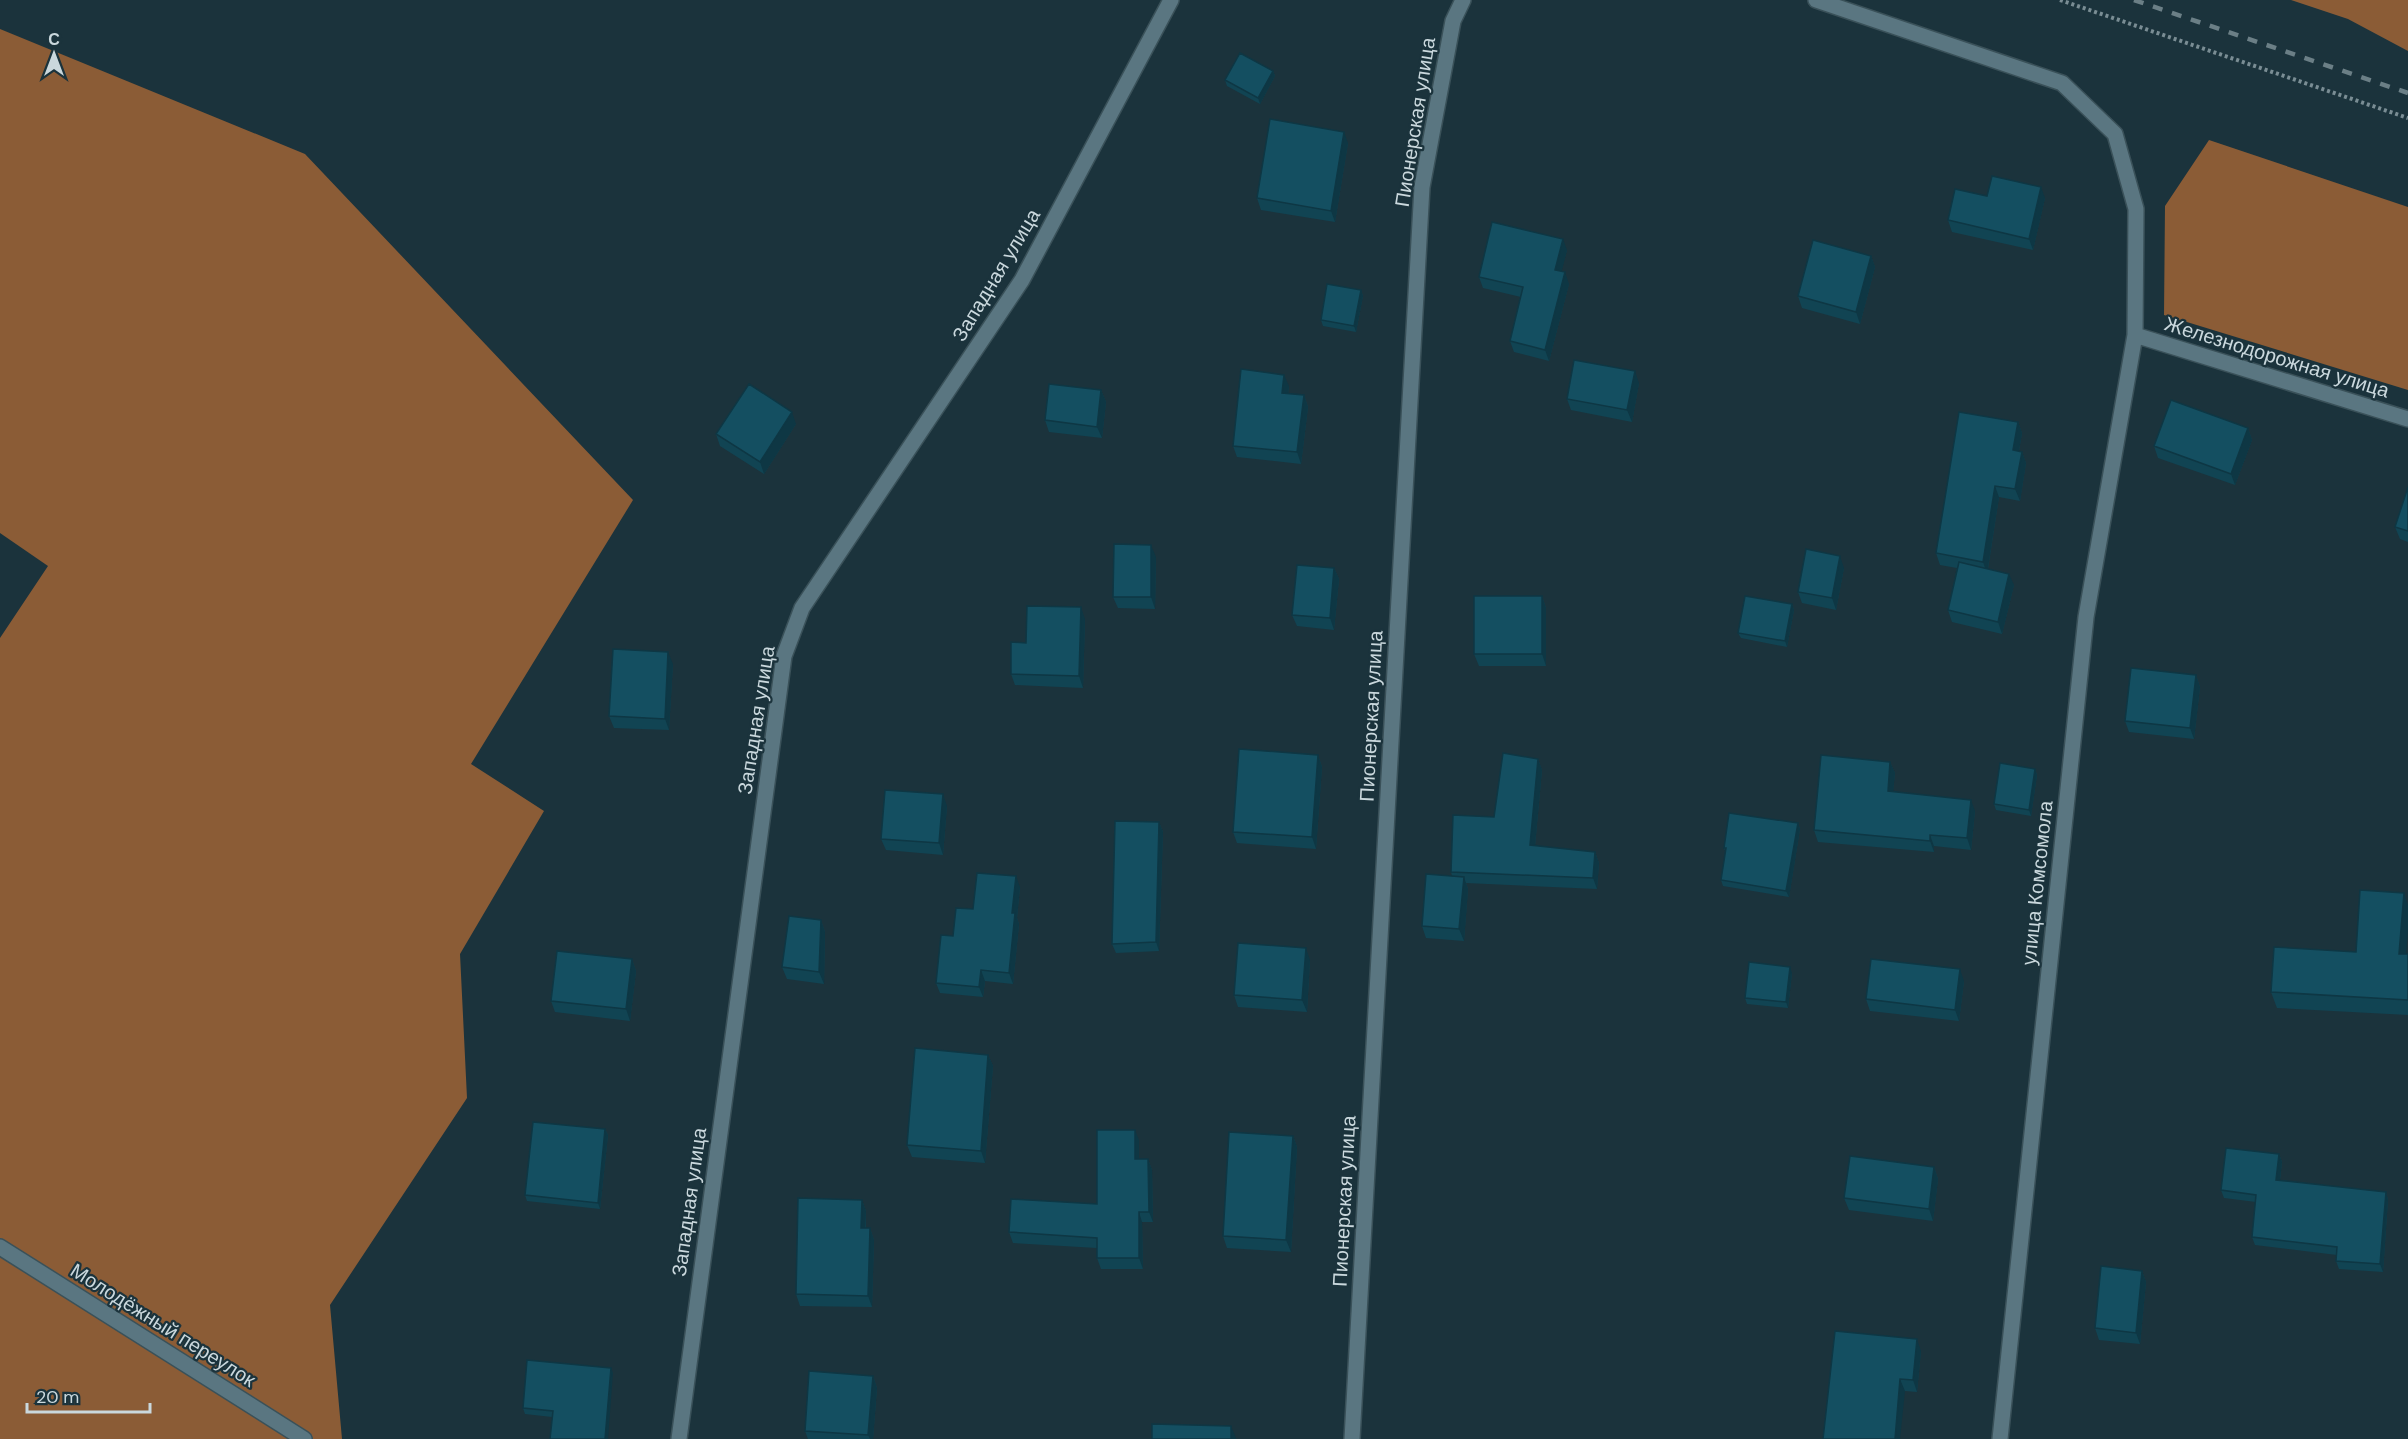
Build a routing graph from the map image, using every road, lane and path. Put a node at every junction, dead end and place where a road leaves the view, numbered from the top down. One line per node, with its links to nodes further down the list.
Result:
1 (1171, 0): 10 (street, Западная улица)
2 (1463, 0): 11 (street, Пионерская улица)
3 (1816, 0): 6 (street, улица Комсомола)
4 (2060, 0): 5 (path)
5 (2408, 118)
6 (2134, 335): 7 (street, Железнодорожная улица); 12 (street, улица Комсомола)
7 (2408, 419)
8 (0, 1247): 9 (street, Молодёжный переулок)
9 (304, 1439)
10 (679, 1439)
11 (1352, 1439)
12 (2000, 1439)

